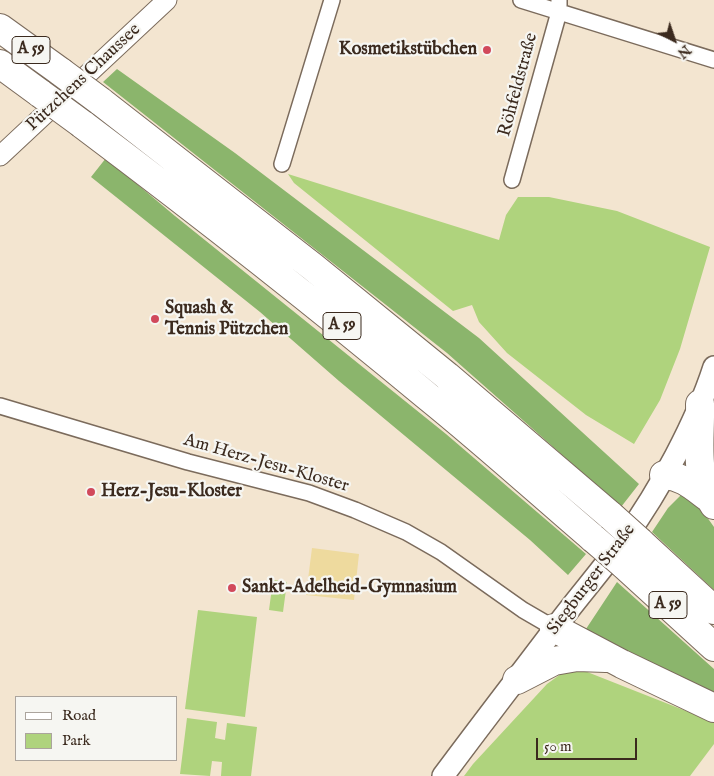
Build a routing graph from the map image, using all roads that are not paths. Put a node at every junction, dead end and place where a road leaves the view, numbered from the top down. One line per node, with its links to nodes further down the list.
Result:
1 (167, 0): 8 (street, Pützchens Chaussee)
2 (332, 0): 9 (street)
3 (521, 0): 4 (street)
4 (559, 6): 6 (street); 10 (street, Röhfeldstraße)
5 (0, 28): 16 (highway, A 59, bridge)
6 (714, 60)
7 (0, 64): 18 (highway, A 59, bridge)
8 (0, 156)
9 (282, 164)
10 (512, 180)
11 (714, 367): 12 (main road, Siegburger Straße)
12 (700, 404): 14 (main road, Siegburger Straße); 15 (highway)
13 (0, 406): 17 (street, Am Herz-Jesu-Kloster)
14 (664, 475): 15 (highway); 17 (main road, Siegburger Straße)
15 (711, 502)
16 (714, 610)
17 (554, 628): 19 (highway); 20 (main road, Siegburger Straße)
18 (714, 647)
19 (613, 659): 20 (highway); 21 (highway)
20 (517, 680): 22 (main road, Siegburger Straße)
21 (714, 708)
22 (443, 776)

